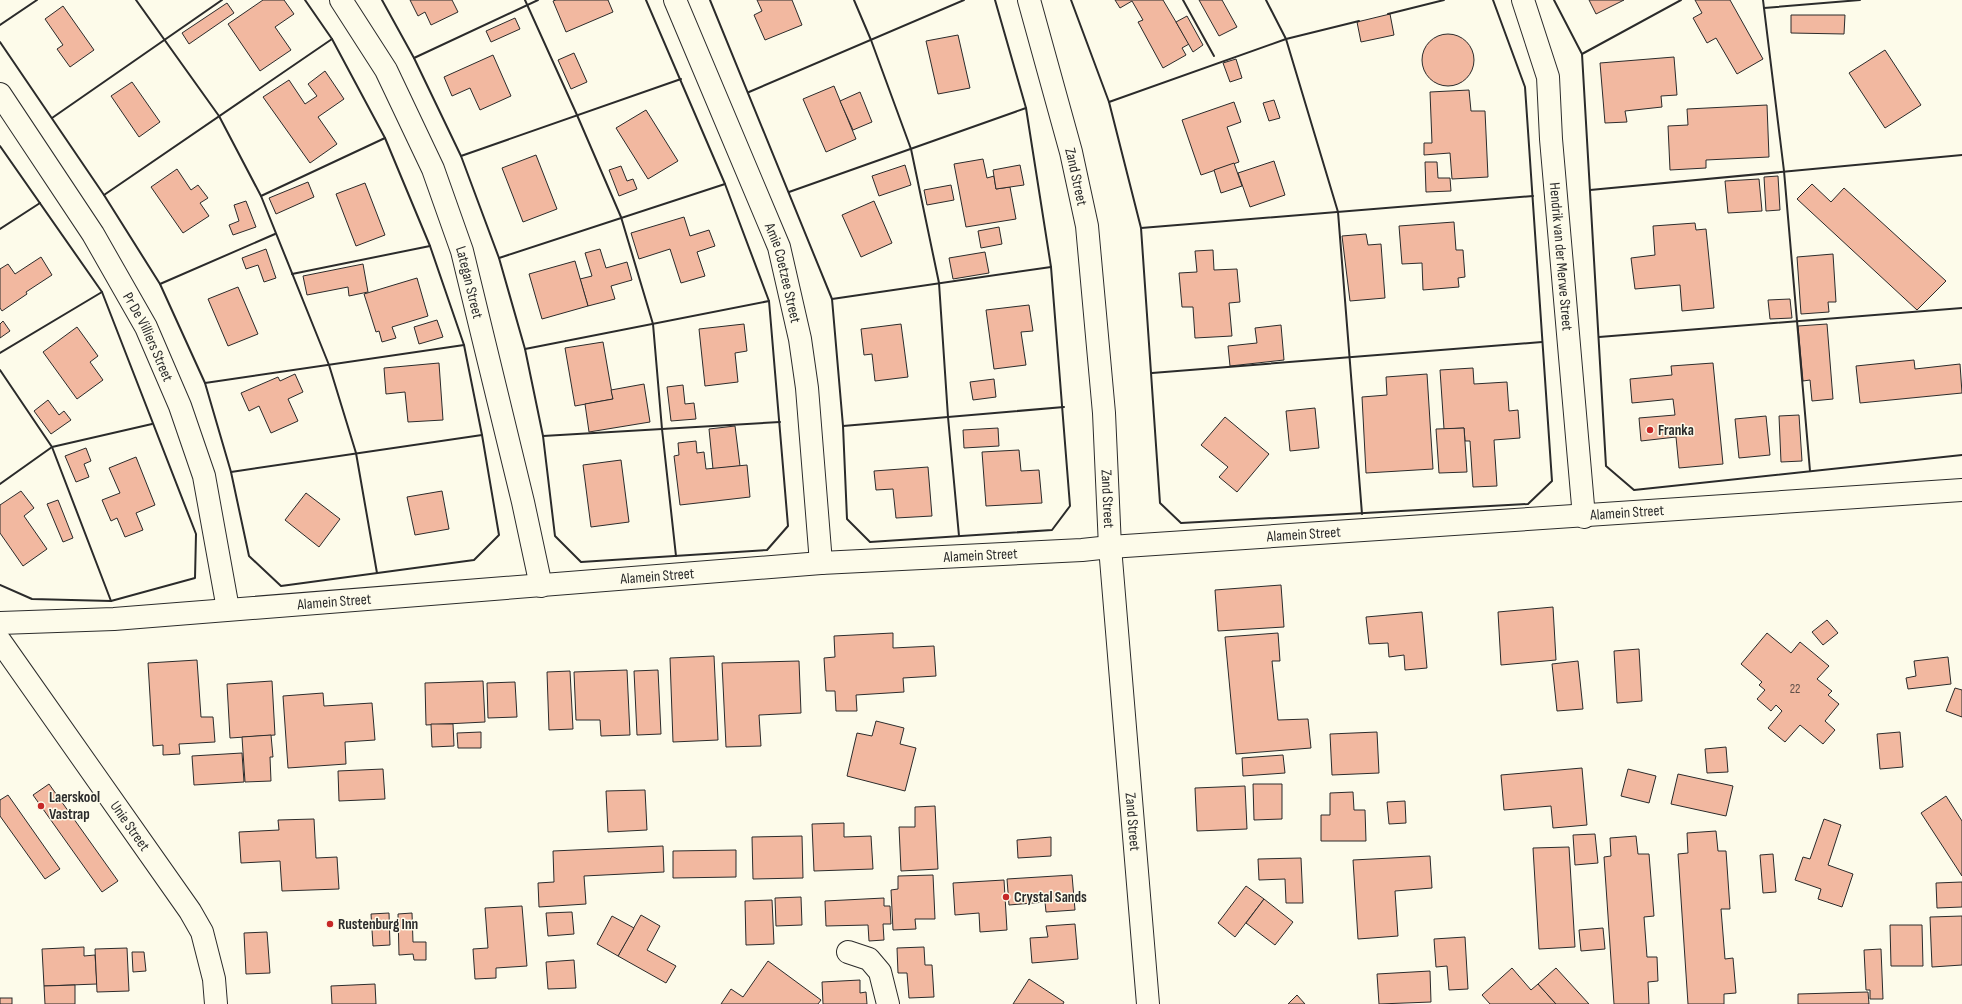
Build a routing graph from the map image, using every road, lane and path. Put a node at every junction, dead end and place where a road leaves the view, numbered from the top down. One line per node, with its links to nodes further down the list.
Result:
1 (341, 0): 10 (street, Lategan Street)
2 (675, 0): 9 (street, Amie Coetzee Street)
3 (1029, 0): 8 (street, Zand Street)
4 (1523, 0): 7 (street, Hendrik van der Merwe Street)
5 (0, 94): 11 (street, Pr De Villiers Street)
6 (1962, 490): 7 (street, Alamein Street)
7 (1584, 517): 8 (street, Alamein Street)
8 (1110, 547): 9 (street, Alamein Street); 17 (street, Zand Street)
9 (821, 563): 10 (street, Alamein Street)
10 (541, 586): 11 (street, Alamein Street)
11 (228, 609): 12 (street, Alamein Street)
12 (0, 623)
13 (0, 641): 15 (street, Unie Street)
14 (848, 952): 16 (street)
15 (216, 1004)
16 (888, 1004)
17 (1148, 1004)

